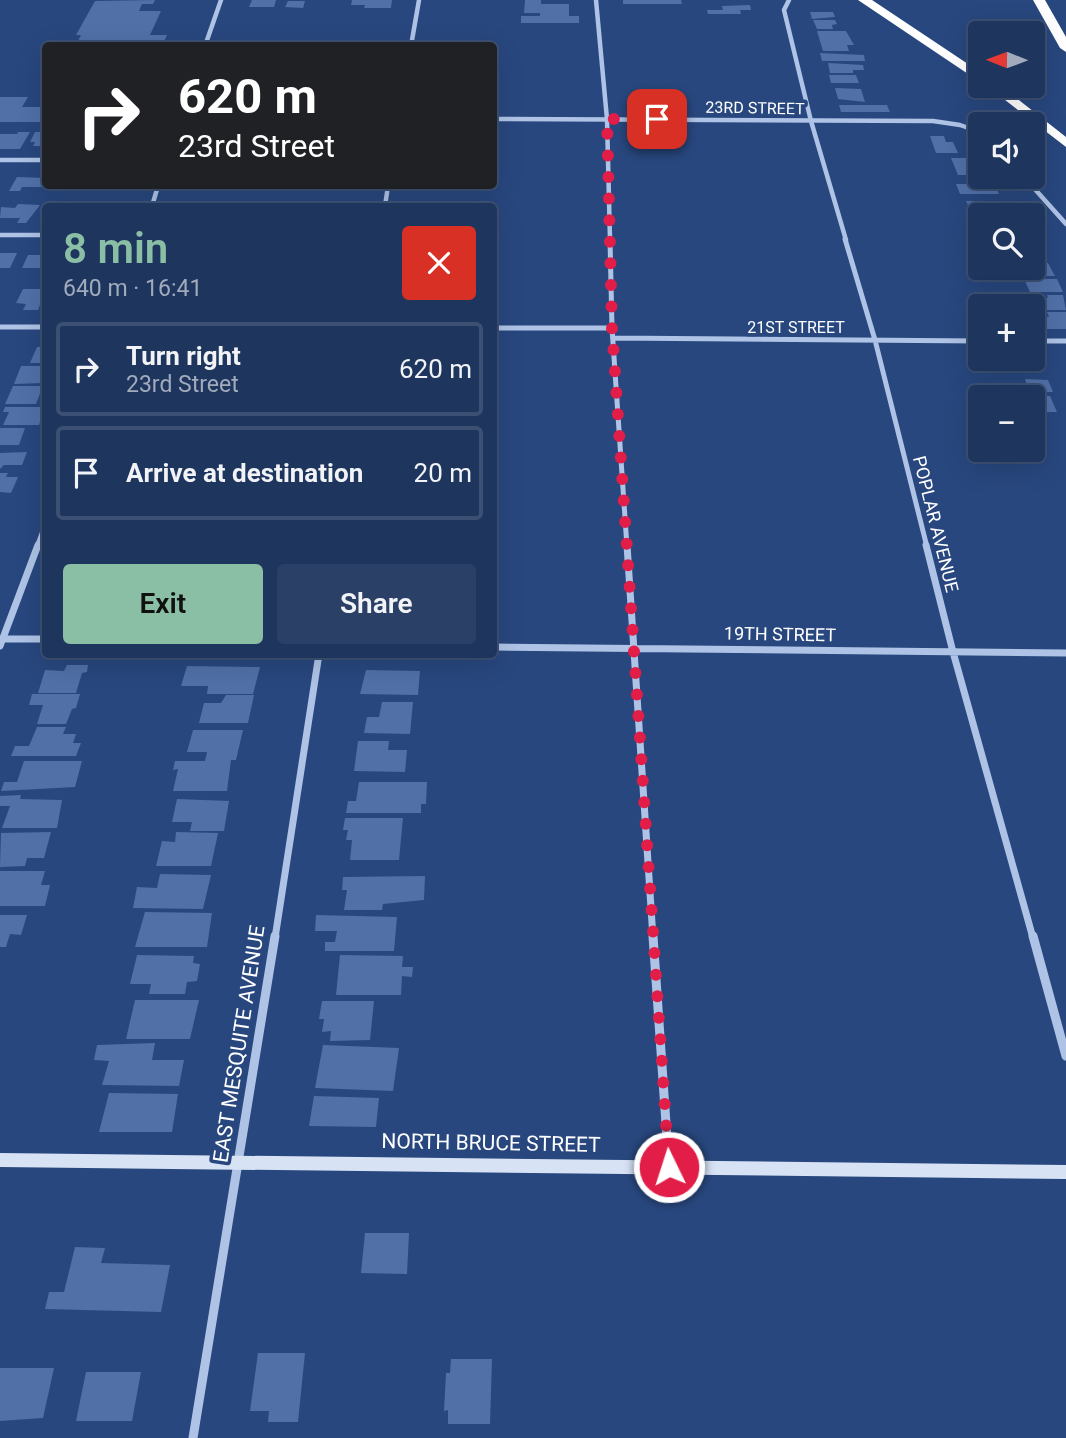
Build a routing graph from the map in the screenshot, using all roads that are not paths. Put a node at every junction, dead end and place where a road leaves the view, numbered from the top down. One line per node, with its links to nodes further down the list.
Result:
1 (221, 0): 9 (street)
2 (419, 0): 10 (street)
3 (596, 0): 15 (street)
4 (789, 0): 16 (street, POPLAR AVENUE)
5 (851, 0): 8 (highway)
6 (864, 0): 8 (highway)
7 (1039, 0): 11 (highway)
8 (881, 14): 12 (highway)
9 (206, 42)
10 (412, 42)
11 (1066, 48)
12 (968, 70)
13 (1010, 98): 18 (highway)
14 (497, 119): 15 (street, 23RD STREET)
15 (607, 119): 16 (street, 23RD STREET); 28 (street)
16 (811, 121): 17 (street, 23RD STREET); 30 (street, POPLAR AVENUE)
17 (968, 128)
18 (1066, 143)
19 (0, 160): 20 (street)
20 (42, 160)
21 (1035, 189): 22 (street)
22 (1066, 224)
23 (0, 235): 24 (street)
24 (42, 235)
25 (0, 327): 26 (street)
26 (42, 327)
27 (497, 328): 28 (street)
28 (612, 328): 29 (street)
29 (612, 338): 30 (street, 21ST STREET); 38 (street)
30 (875, 340): 31 (street, 21ST STREET); 39 (street, POPLAR AVENUE)
31 (968, 341)
32 (1045, 341): 33 (street)
33 (1066, 341)
34 (42, 533): 36 (street)
35 (42, 639): 36 (street)
36 (1, 641)
37 (497, 647): 38 (street, 19TH STREET)
38 (633, 648): 39 (street, 19TH STREET); 45 (street)
39 (953, 652): 40 (street, 19TH STREET); 42 (street, POPLAR AVENUE)
40 (1066, 653)
41 (318, 658): 44 (street, EAST MESQUITE AVENUE)
42 (1066, 1056)
43 (0, 1160): 44 (street, NORTH BRUCE STREET)
44 (240, 1162): 45 (street, NORTH BRUCE STREET); 47 (street, EAST MESQUITE AVENUE)
45 (669, 1167): 46 (street, NORTH BRUCE STREET)
46 (1066, 1172)
47 (193, 1438)

